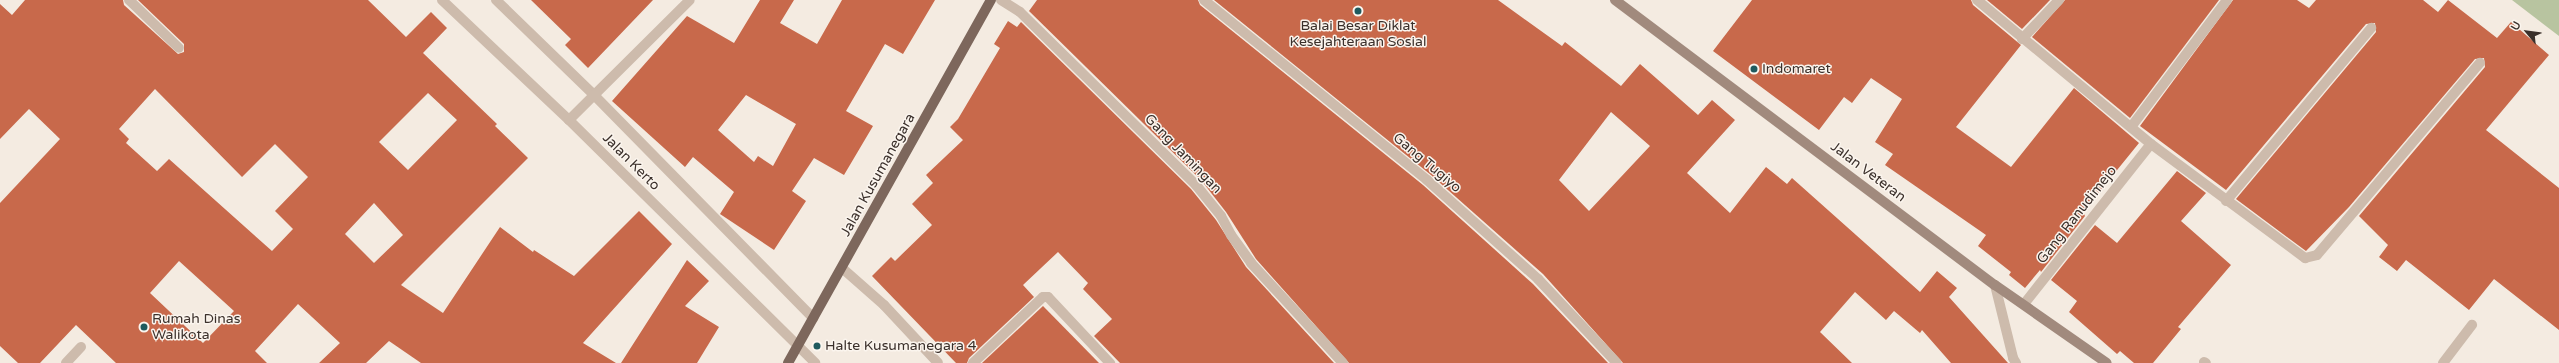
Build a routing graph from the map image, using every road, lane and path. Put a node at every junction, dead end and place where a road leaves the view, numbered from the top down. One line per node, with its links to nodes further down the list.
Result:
1 (129, 0): 14 (street)
2 (442, 0): 17 (street, Jalan Kerto)
3 (496, 0): 16 (street, Jalan Kerto)
4 (690, 0): 16 (street)
5 (991, 0): 21 (main road, Jalan Kusumanegara)
6 (1001, 0): 34 (street, Gang Jamingan)
7 (1204, 0): 35 (street, Gang Tugiyo)
8 (1615, 0): 22 (main road, Jalan Veteran)
9 (1977, 0): 13 (street)
10 (2059, 0): 13 (street)
11 (2227, 0): 18 (street)
12 (2372, 28): 20 (street)
13 (2022, 39): 18 (street)
14 (179, 48)
15 (2480, 63): 20 (street)
16 (594, 95): 17 (street); 24 (street, Jalan Kerto)
17 (569, 120): 26 (street, Jalan Kerto)
18 (2131, 127): 19 (street)
19 (2152, 144): 20 (street); 23 (street, Gang Ranudimejo)
20 (2226, 201)
21 (842, 268): 24 (main road, Jalan Kusumanegara); 31 (street)
22 (1995, 285): 23 (main road, Jalan Veteran); 36 (street)
23 (2024, 304): 37 (main road, Jalan Veteran)
24 (813, 318): 26 (main road, Jalan Kusumanegara)
25 (2472, 325): 38 (street)
26 (797, 346): 29 (main road, Jalan Kusumanegara); 30 (street, Jalan Kerto)
27 (82, 347): 28 (street)
28 (66, 363)
29 (788, 363)
30 (815, 363)
31 (938, 363)
32 (973, 363): 33 (street)
33 (1110, 363)
34 (1342, 363)
35 (1617, 363)
36 (2016, 363)
37 (2107, 363)
38 (2443, 363)

